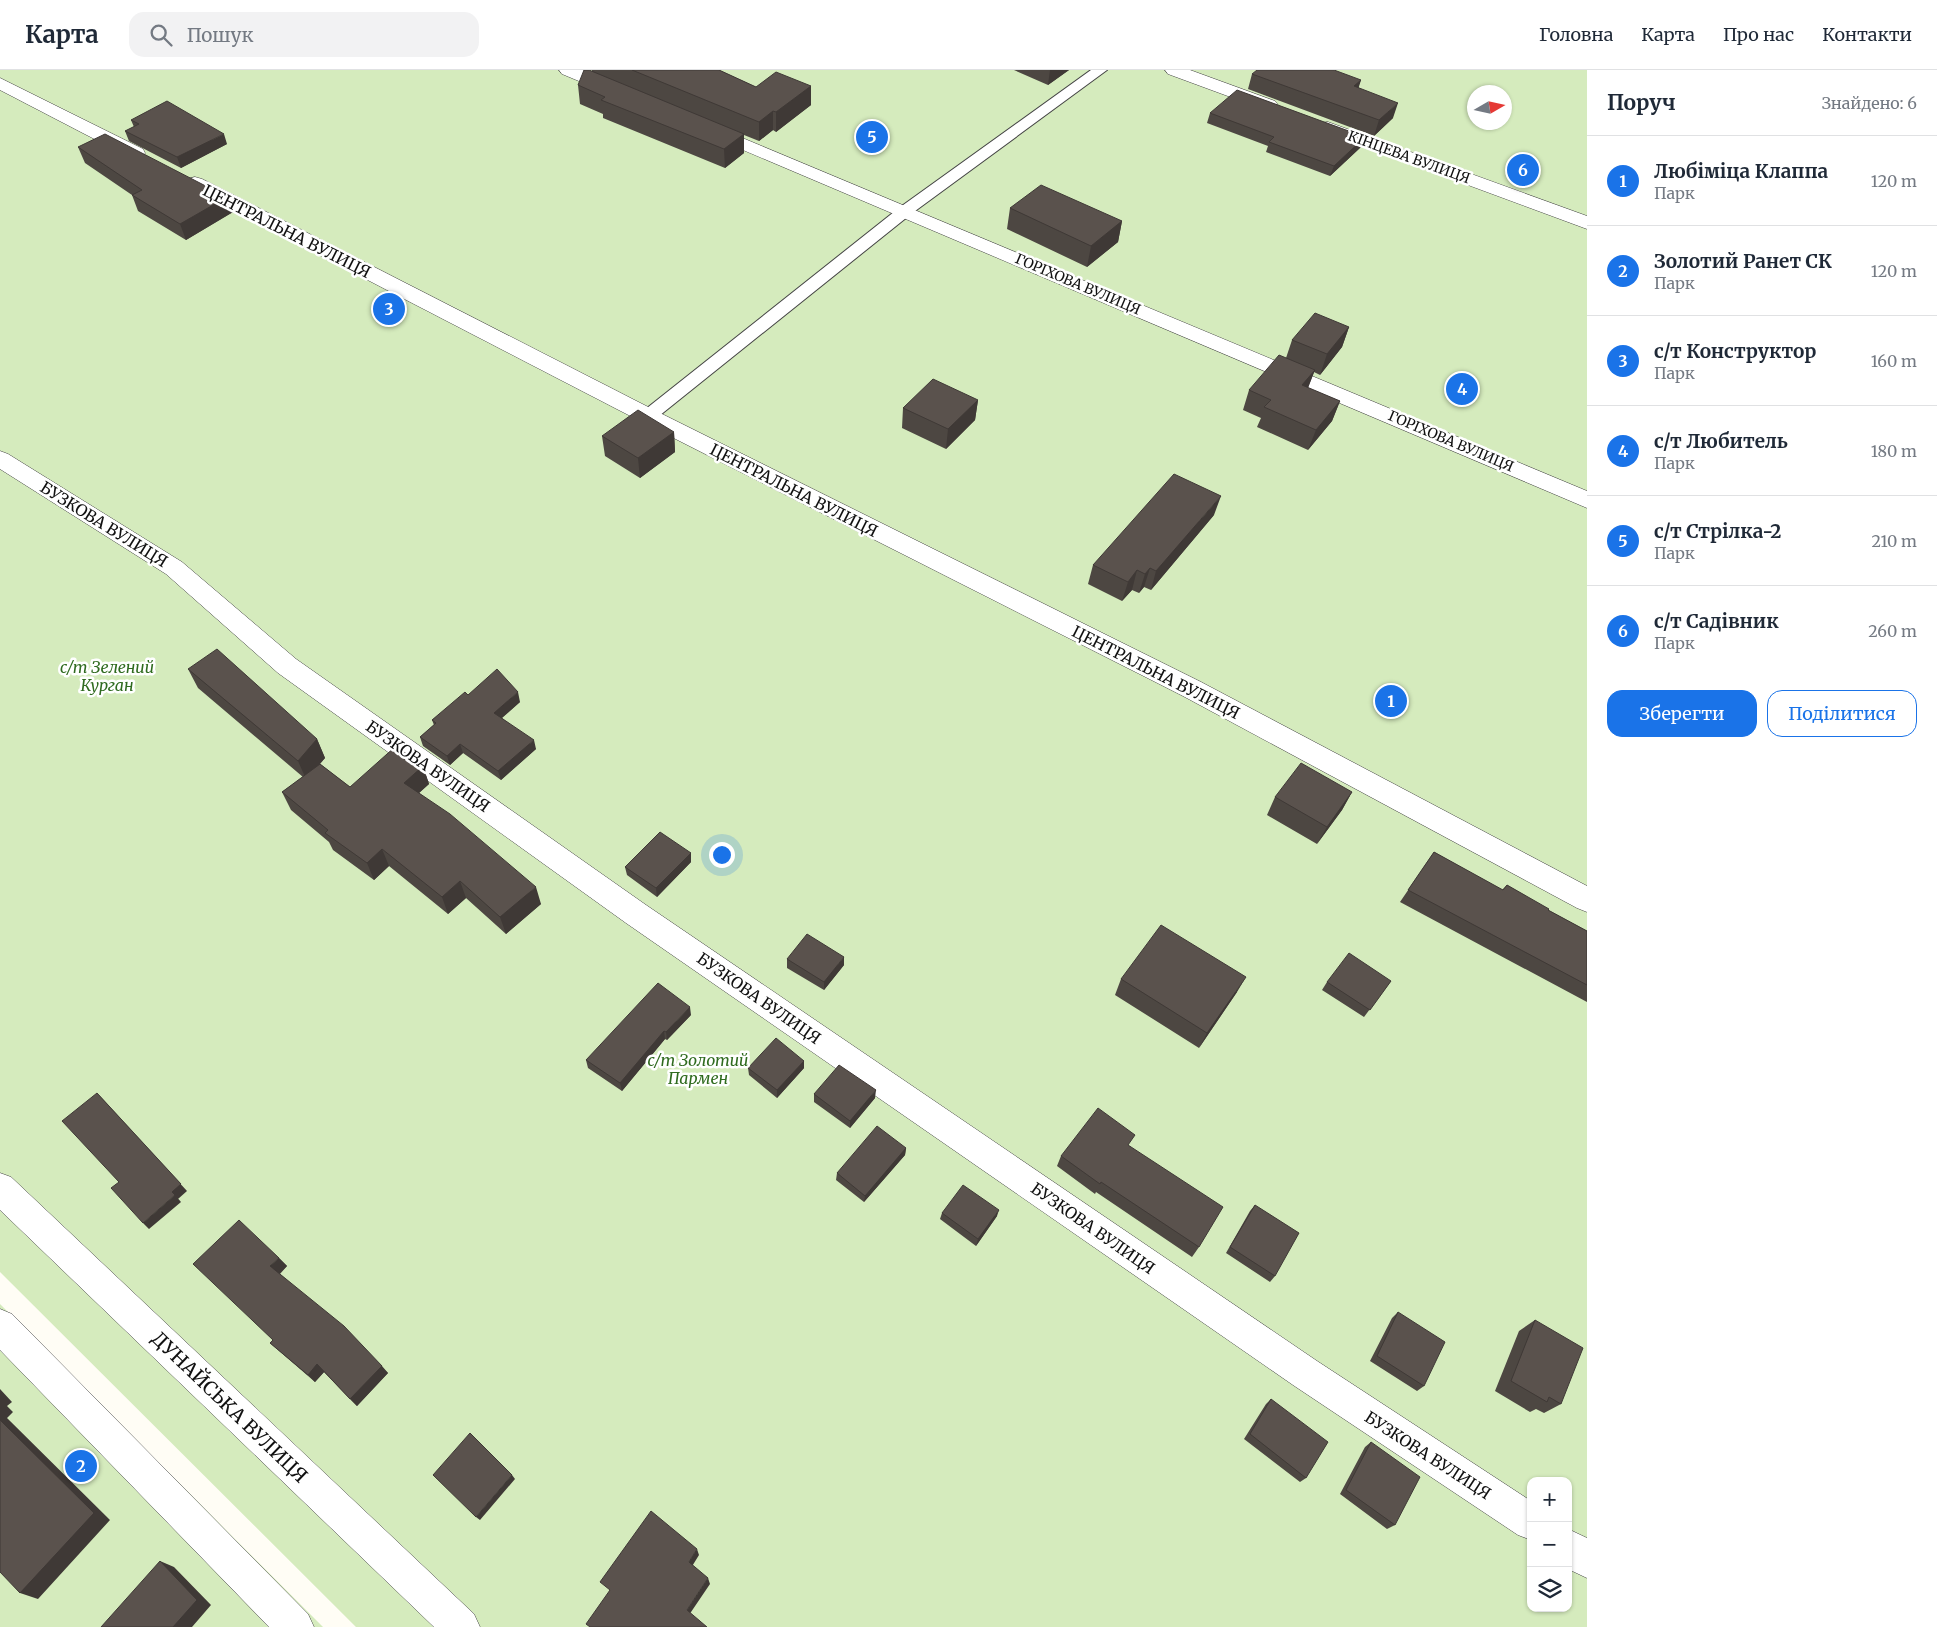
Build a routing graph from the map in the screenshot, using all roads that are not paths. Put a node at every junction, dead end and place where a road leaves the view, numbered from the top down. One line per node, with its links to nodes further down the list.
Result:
1 (568, 70): 5 (street)
2 (1100, 70): 11 (lane)
3 (1174, 70): 6 (street)
4 (0, 83): 9 (street)
5 (632, 97)
6 (1284, 111)
7 (1312, 121): 12 (street, КІНЦЕВА ВУЛИЦЯ)
8 (696, 124): 11 (street, ГОРІХОВА ВУЛИЦЯ)
9 (151, 161)
10 (178, 174): 13 (street, ЦЕНТРАЛЬНА ВУЛИЦЯ)
11 (905, 211): 13 (lane); 15 (street, ГОРІХОВА ВУЛИЦЯ)
12 (1587, 222)
13 (648, 416): 16 (street, ЦЕНТРАЛЬНА ВУЛИЦЯ)
14 (0, 459): 19 (street, БУЗКОВА ВУЛИЦЯ)
15 (1587, 500)
16 (1587, 900)
17 (0, 1188): 23 (street, ДУНАЙСЬКА ВУЛИЦЯ)
18 (0, 1326): 22 (street)
19 (1527, 1519)
20 (1572, 1550): 21 (street)
21 (1587, 1560)
22 (295, 1627)
23 (461, 1627)

